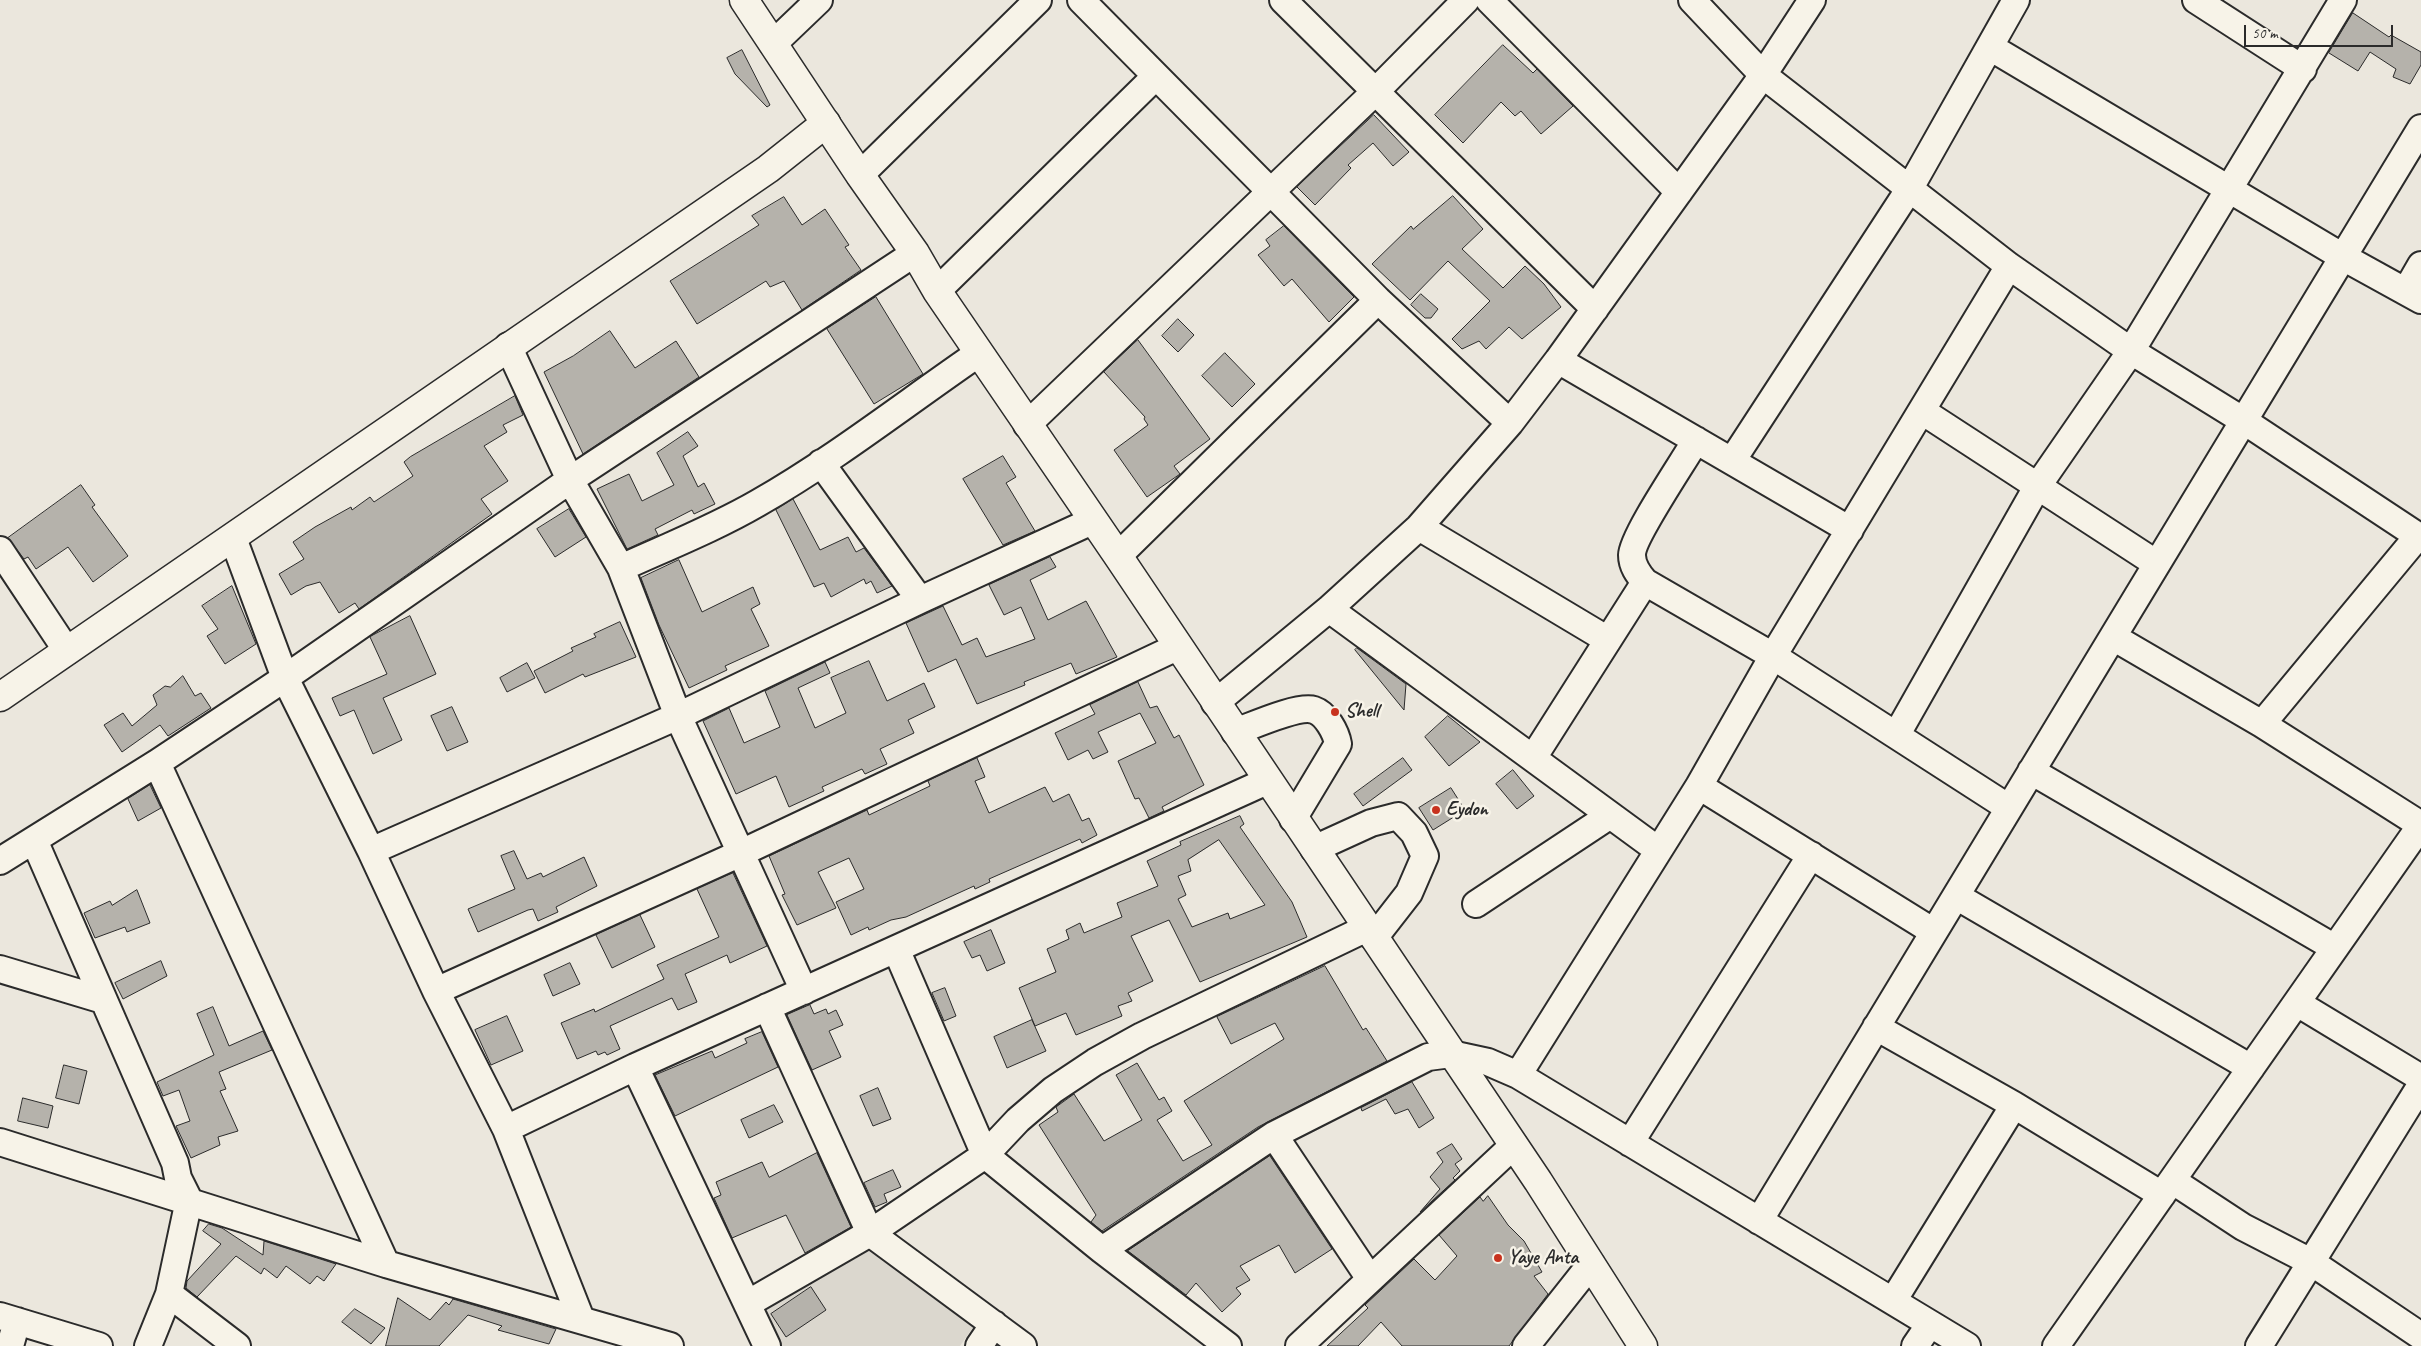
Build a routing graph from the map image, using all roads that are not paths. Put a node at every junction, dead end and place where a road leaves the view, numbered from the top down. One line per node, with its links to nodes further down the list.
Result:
1 (744, 0): 13 (main road)
2 (819, 0): 13 (street)
3 (1038, 0): 21 (street)
4 (1081, 0): 17 (street)
5 (1283, 0): 18 (street)
6 (1466, 0): 18 (street)
7 (1490, 0): 25 (street)
8 (1692, 0): 16 (street)
9 (1812, 0): 16 (street)
10 (2016, 0): 14 (street)
11 (2196, 0): 15 (street)
12 (2343, 0): 15 (street)
13 (773, 44): 19 (main road)
14 (1990, 47): 22 (street); 23 (street)
15 (2303, 69): 23 (street)
16 (1763, 75): 22 (street); 25 (street)
17 (1156, 76): 24 (street); 30 (street)
18 (1376, 91): 24 (street); 33 (street)
19 (826, 123): 21 (main road); 34 (main road)
20 (2421, 128): 27 (street)
21 (860, 175): 26 (main road)
22 (1910, 188): 29 (street); 43 (street)
23 (2229, 189): 27 (street); 35 (street)
24 (1272, 190): 32 (street); 41 (street)
25 (1679, 192): 33 (street)
26 (914, 253): 30 (main road); 45 (street)
27 (2344, 257): 31 (street); 39 (street)
28 (2421, 265): 31 (street)
29 (2009, 266): 35 (street); 38 (street)
30 (937, 291): 36 (main road)
31 (2413, 296)
32 (1378, 300): 40 (street); 53 (street)
33 (1596, 309): 37 (street)
34 (508, 346): 45 (street); 51 (main road)
35 (2131, 351): 39 (street); 46 (street)
36 (979, 353): 41 (main road); 44 (street)
37 (1558, 360): 40 (street); 42 (street)
38 (1922, 411): 46 (street); 49 (street)
39 (2244, 421): 50 (street); 54 (street)
40 (1510, 423): 48 (street)
41 (1027, 425): 47 (main road)
42 (1696, 440): 43 (street); 56 (street)
43 (1732, 461): 49 (street)
44 (821, 463): 55 (street); 57 (street)
45 (570, 480): 55 (street); 64 (street)
46 (2037, 487): 54 (street); 70 (street)
47 (1092, 521): 53 (main road); 57 (street)
48 (1419, 527): 58 (street); 60 (street)
49 (1850, 530): 63 (street)
50 (2419, 537): 68 (street)
51 (232, 538): 62 (main road); 64 (street)
52 (0, 550): 62 (street)
53 (1118, 556): 61 (main road)
54 (2157, 564): 59 (street)
55 (621, 568): 67 (street)
56 (1645, 582): 60 (street); 63 (street)
57 (920, 600): 67 (street)
58 (1330, 609): 66 (street); 71 (street)
59 (2113, 637): 68 (street); 73 (street)
60 (1608, 640): 71 (street)
61 (1177, 647): 66 (main road); 84 (street)
62 (67, 651): 65 (main road)
63 (1773, 656): 70 (street); 75 (street)
64 (285, 678): 72 (street); 83 (street)
65 (0, 697)
66 (1215, 703): 69 (main road)
67 (678, 716): 83 (street); 84 (street)
68 (2262, 724): 79 (street)
69 (1235, 732): 74 (main road); 78 (street)
70 (1897, 734): 76 (street)
71 (1533, 758): 77 (street)
72 (157, 763): 80 (street); 119 (street)
73 (2031, 771): 76 (street); 91 (street)
74 (1267, 781): 78 (main road); 92 (street)
75 (1699, 786): 82 (street); 85 (street)
76 (2009, 808): 87 (street)
77 (1609, 816): 82 (street); 88 (street)
78 (1293, 819): 81 (main road)
79 (2421, 825): 91 (street)
80 (34, 840): 86 (street); 96 (street)
81 (1314, 849): 90 (main road); 90 (street)
82 (1658, 850): 103 (street)
83 (371, 851): 94 (street)
84 (741, 853): 94 (street); 95 (street)
85 (1811, 856): 89 (street); 110 (street)
86 (0, 862)
87 (1956, 896): 89 (street); 102 (street)
88 (1476, 904)
89 (1934, 932): 99 (street)
90 (1370, 933): 100 (main road); 112 (street)
91 (2335, 948): 97 (street)
92 (896, 949): 95 (street); 112 (street)
93 (0, 969): 96 (street)
94 (436, 991): 107 (street)
95 (804, 991): 98 (street)
96 (104, 1000): 114 (street)
97 (2297, 1003): 102 (street); 104 (street)
98 (767, 1007): 101 (street); 116 (street)
99 (1876, 1027): 106 (street); 115 (street)
100 (1451, 1054): 103 (street); 108 (street); 111 (main road)
101 (635, 1067): 107 (street); 124 (street)
102 (2251, 1068): 113 (street)
103 (1518, 1075): 110 (street)
104 (2421, 1078)
105 (2421, 1085): 118 (street)
106 (2014, 1105): 113 (street); 123 (street)
107 (506, 1129): 125 (street)
108 (1274, 1135): 117 (street); 121 (street)
109 (0, 1142): 114 (street)
110 (1630, 1144): 115 (street)
111 (1514, 1145): 120 (main road); 121 (street)
112 (985, 1155): 116 (street); 117 (street)
113 (2167, 1188): 118 (street); 143 (street)
114 (189, 1200): 119 (street); 122 (street)
115 (1759, 1221): 123 (street)
116 (870, 1233): 124 (street); 126 (street)
117 (1102, 1250): 137 (street)
118 (2311, 1262): 129 (street); 144 (street)
119 (386, 1264): 125 (street)
120 (1591, 1264): 139 (street); 140 (main road)
121 (1370, 1279): 138 (street)
122 (170, 1294): 131 (street); 132 (street)
123 (1893, 1301): 127 (street)
124 (747, 1304): 134 (street)
125 (581, 1319): 133 (street)
126 (994, 1324): 135 (street); 136 (street)
127 (1930, 1324): 141 (street); 142 (street)
128 (9, 1328): 130 (street)
129 (2421, 1336)
130 (99, 1346)
131 (148, 1346)
132 (237, 1346)
133 (670, 1346)
134 (766, 1346)
135 (979, 1346)
136 (1023, 1346)
137 (1228, 1346)
138 (1299, 1346)
139 (1526, 1346)
140 (1643, 1346)
141 (1915, 1346)
142 (1967, 1346)
143 (2056, 1346)
144 (2259, 1346)

